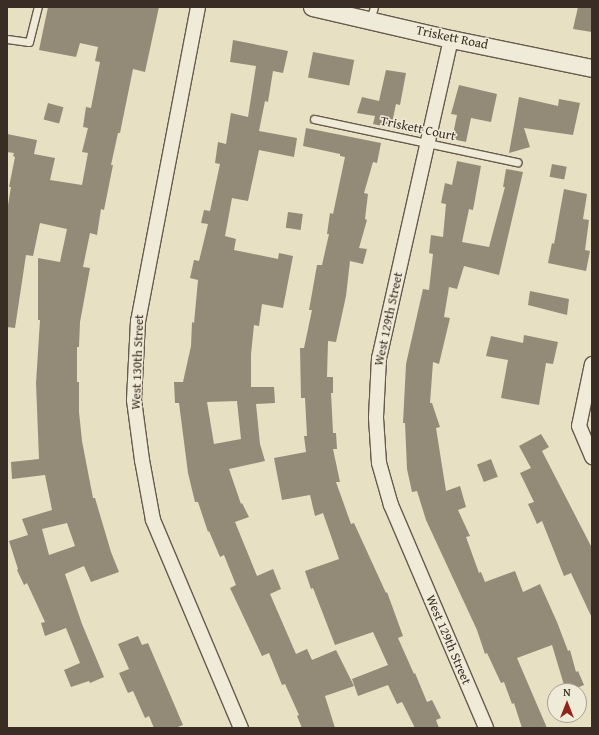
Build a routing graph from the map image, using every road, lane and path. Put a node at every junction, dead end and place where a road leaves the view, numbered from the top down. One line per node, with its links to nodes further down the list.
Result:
1 (38, 7): 6 (lane)
2 (198, 7): 13 (street, West 130th Street)
3 (312, 7): 4 (street, Triskett Road)
4 (372, 14): 5 (street, Triskett Road)
5 (451, 38): 7 (street, Triskett Road); 9 (street, West 129th Street)
6 (7, 39)
7 (592, 68)
8 (314, 119): 9 (lane, Triskett Court)
9 (428, 143): 10 (lane, Triskett Court); 14 (street, West 129th Street)
10 (517, 162)
11 (592, 364): 12 (street)
12 (592, 457)
13 (241, 728)
14 (486, 728)

